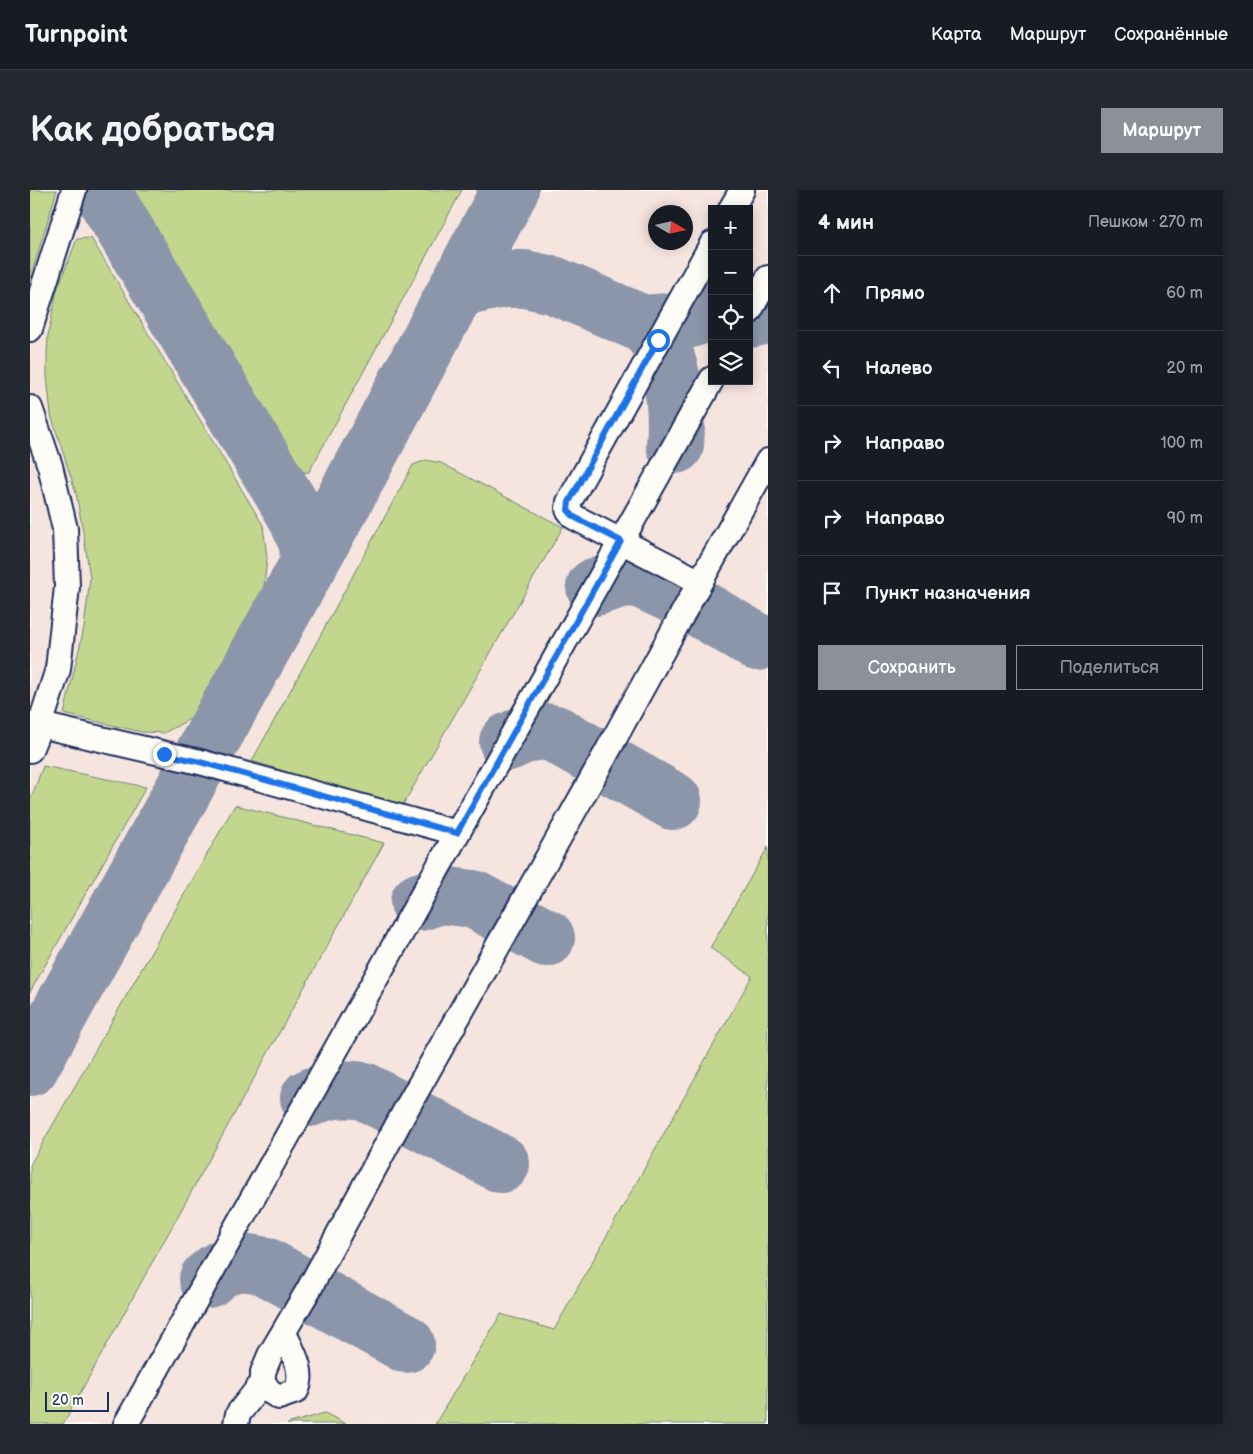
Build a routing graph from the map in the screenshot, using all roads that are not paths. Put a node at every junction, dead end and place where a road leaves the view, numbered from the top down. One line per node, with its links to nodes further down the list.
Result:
1 (74, 190): 7 (lane)
2 (742, 190): 3 (lane)
3 (733, 205)
4 (709, 250): 11 (lane)
5 (768, 278): 6 (lane)
6 (753, 305)
7 (30, 329)
8 (709, 385): 11 (lane)
9 (32, 420): 13 (lane)
10 (768, 461): 12 (lane)
11 (621, 541): 12 (lane); 15 (lane)
12 (700, 582): 16 (lane)
13 (35, 724): 14 (lane); 15 (lane)
14 (30, 750)
15 (457, 833): 18 (lane)
16 (284, 1334): 17 (lane); 17 (lane)
17 (263, 1382): 19 (lane)
18 (126, 1424)
19 (236, 1424)

